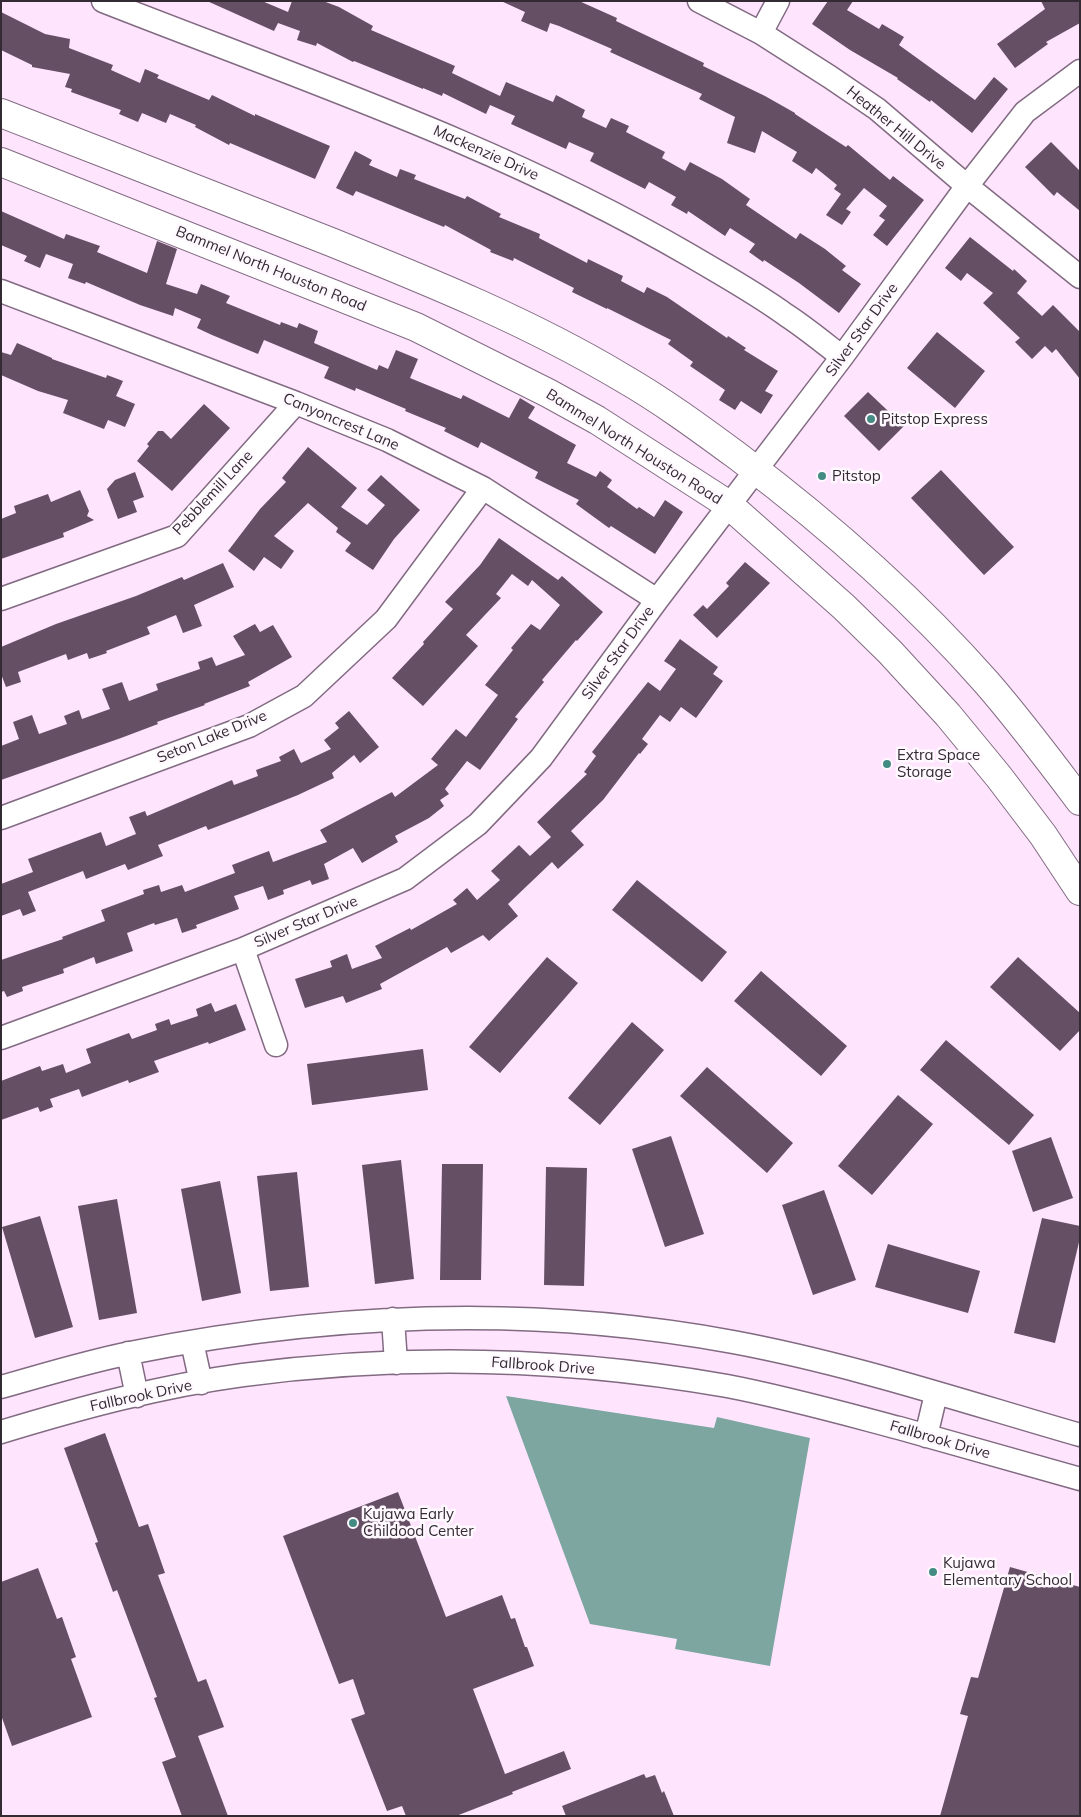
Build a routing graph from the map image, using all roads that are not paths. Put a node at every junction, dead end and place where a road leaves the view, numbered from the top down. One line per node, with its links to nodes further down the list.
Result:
1 (103, 1): 11 (street, Mackenzie Drive)
2 (699, 1): 4 (street, Heather Hill Drive)
3 (778, 1): 4 (street)
4 (761, 33): 8 (street, Heather Hill Drive)
5 (1080, 71): 8 (street, Silver Star Drive)
6 (1, 113): 13 (main road)
7 (1, 162): 15 (main road, Bammel North Houston Road)
8 (967, 186): 9 (street, Heather Hill Drive); 11 (street, Silver Star Drive)
9 (1080, 277)
10 (1, 291): 12 (street, Canyoncrest Lane)
11 (842, 357): 13 (street, Silver Star Drive)
12 (296, 403): 14 (street, Canyoncrest Lane); 16 (street, Pebblemill Lane)
13 (756, 470): 15 (street, Silver Star Drive); 18 (main road)
14 (483, 488): 17 (street, Canyoncrest Lane); 19 (street, Seton Lake Drive)
15 (729, 505): 17 (street, Silver Star Drive); 20 (main road, Bammel North Houston Road)
16 (1, 599)
17 (657, 600): 21 (street, Silver Star Drive)
18 (1080, 801)
19 (1, 818)
20 (1080, 891)
21 (243, 949): 22 (street, Silver Star Drive); 23 (street)
22 (1, 1038)
23 (276, 1045)
24 (393, 1319): 25 (street); 27 (street); 30 (street)
25 (192, 1342): 26 (street); 28 (street)
26 (128, 1353): 29 (street); 31 (street)
27 (396, 1363): 28 (street, Fallbrook Drive); 34 (street, Fallbrook Drive)
28 (201, 1383): 31 (street, Fallbrook Drive)
29 (1, 1386)
30 (936, 1394): 33 (street); 34 (street)
31 (137, 1396): 32 (street, Fallbrook Drive)
32 (1, 1432)
33 (1080, 1435)
34 (926, 1436): 35 (street, Fallbrook Drive)
35 (1080, 1479)

